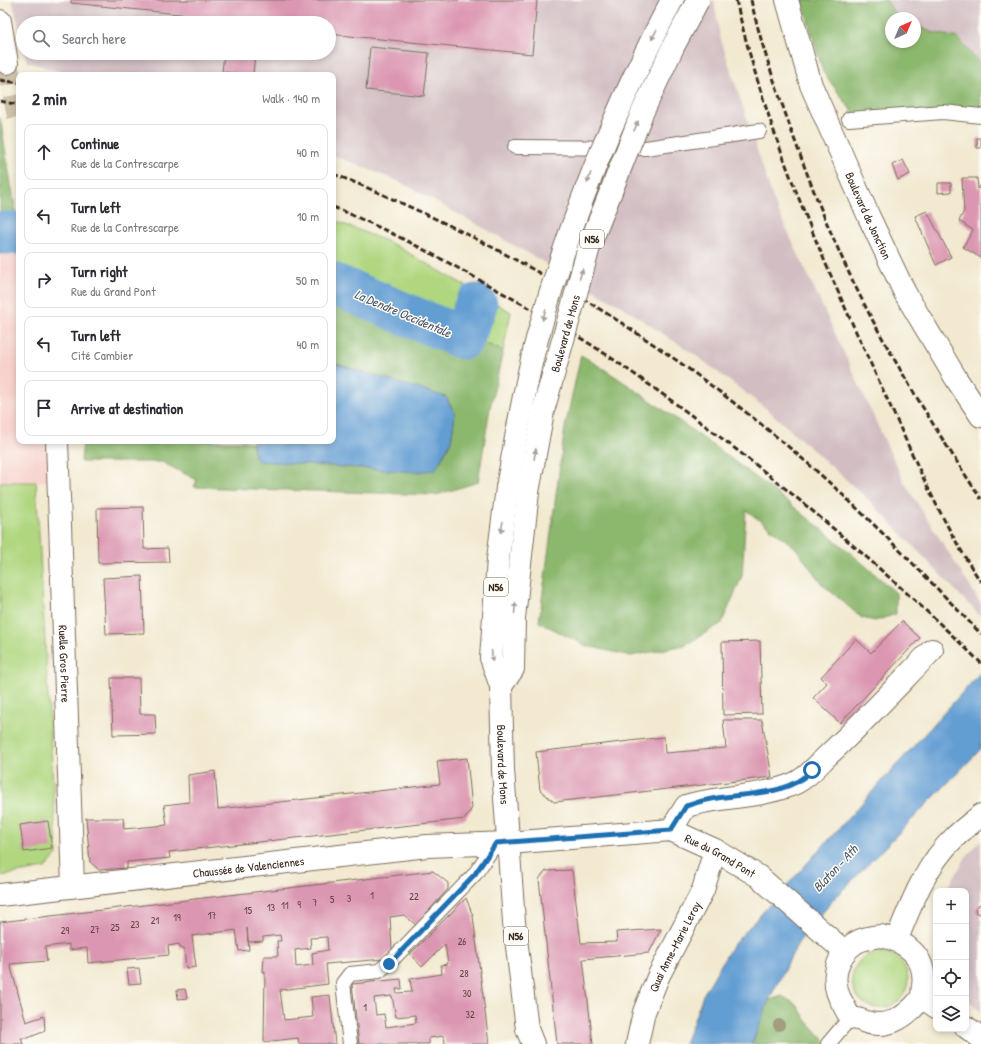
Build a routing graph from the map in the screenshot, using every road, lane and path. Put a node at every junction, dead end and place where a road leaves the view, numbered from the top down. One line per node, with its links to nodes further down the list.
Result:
1 (672, 0): 12 (street, Boulevard de Mons / N56, one-way to 12, bridge)
2 (698, 0): 12 (street, Boulevard de Mons / N56, one-way to 2, bridge)
3 (787, 0): 10 (street, Boulevard de Jonction)
4 (0, 21): 5 (street)
5 (8, 63)
6 (981, 116): 7 (lane)
7 (849, 119)
8 (759, 131): 9 (lane)
9 (515, 147)
10 (981, 416)
11 (57, 444): 18 (street, Ruelle Gros Pierre)
12 (518, 490): 16 (street, Boulevard de Mons / N56)
13 (932, 650): 15 (street)
14 (981, 815): 20 (street)
15 (671, 830): 16 (street, Rue du Grand Pont); 17 (street, Rue du Grand Pont)
16 (502, 843): 18 (street, Chaussée de Valenciennes); 26 (street, N56); 27 (lane)
17 (714, 850): 21 (street, Rue du Grand Pont); 28 (street, Quai Anne-Marie Leroy)
18 (73, 886): 19 (street, Chaussée de Valenciennes)
19 (0, 895)
20 (897, 939): 21 (street); 22 (street)
21 (845, 952): 23 (street)
22 (929, 1002): 23 (street)
23 (851, 1018): 29 (lane)
24 (969, 1029): 25 (street)
25 (981, 1038)
26 (528, 1039)
27 (350, 1044)
28 (637, 1044)
29 (828, 1044)

